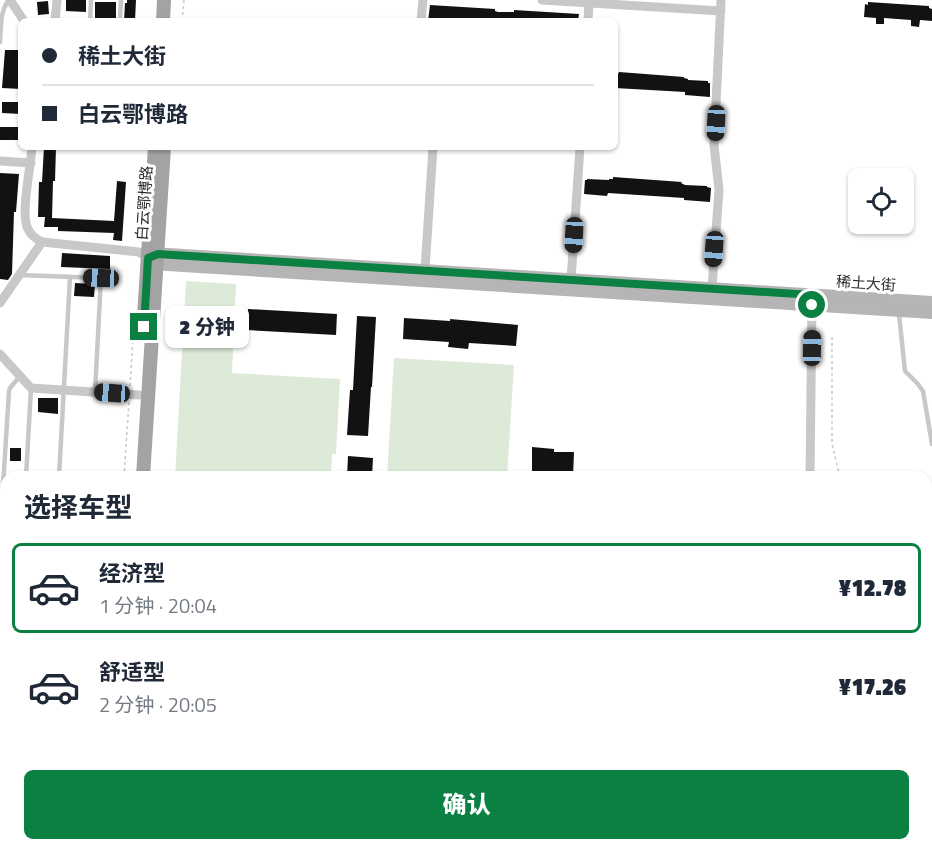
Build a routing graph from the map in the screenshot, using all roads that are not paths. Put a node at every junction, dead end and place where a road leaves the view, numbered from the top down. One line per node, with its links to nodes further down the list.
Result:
1 (10, 0): 13 (street); 21 (lane)
2 (57, 0): 14 (street)
3 (92, 0): 15 (lane)
4 (121, 0): 16 (lane)
5 (164, 0): 17 (main road)
6 (174, 0): 18 (main road)
7 (423, 0): 19 (street)
8 (542, 0): 11 (street)
9 (721, 0): 12 (street)
10 (615, 2): 11 (street); 12 (street)
11 (589, 3): 20 (street)
12 (721, 11): 35 (street)
13 (22, 18)
14 (55, 18)
15 (90, 18)
16 (120, 18)
17 (163, 18)
18 (172, 18)
19 (421, 18)
20 (588, 18)
21 (0, 42)
22 (32, 150): 28 (street)
23 (155, 150): 30 (main road, 白云鄂博路)
24 (164, 150): 30 (main road, 白云鄂博路)
25 (433, 150): 31 (street)
26 (580, 150): 34 (street)
27 (0, 161): 28 (street)
28 (31, 163): 29 (street)
29 (42, 242): 30 (street); 32 (street)
30 (154, 259): 31 (main road, 稀土大街); 36 (main road, 稀土大街); 46 (main road, 白云鄂博路); 52 (main road, 白云鄂博路)
31 (425, 270): 34 (main road, 稀土大街)
32 (19, 275): 33 (lane); 38 (street)
33 (70, 277): 44 (lane); 45 (lane)
34 (571, 280): 35 (main road, 稀土大街)
35 (712, 288): 36 (main road, 稀土大街)
36 (812, 300): 37 (main road, 稀土大街); 39 (main road, 稀土大街); 53 (street)
37 (932, 302)
38 (0, 303)
39 (898, 311): 40 (main road, 稀土大街); 47 (lane)
40 (932, 313)
41 (0, 354): 42 (street)
42 (20, 376): 43 (street); 48 (lane)
43 (31, 388): 44 (street); 49 (lane)
44 (64, 390): 45 (street); 50 (lane)
45 (94, 392): 46 (street)
46 (139, 395): 51 (main road, 白云鄂博路)
47 (932, 444)
48 (4, 471)
49 (26, 471)
50 (60, 471)
51 (135, 471)
52 (143, 471)
53 (810, 471)

